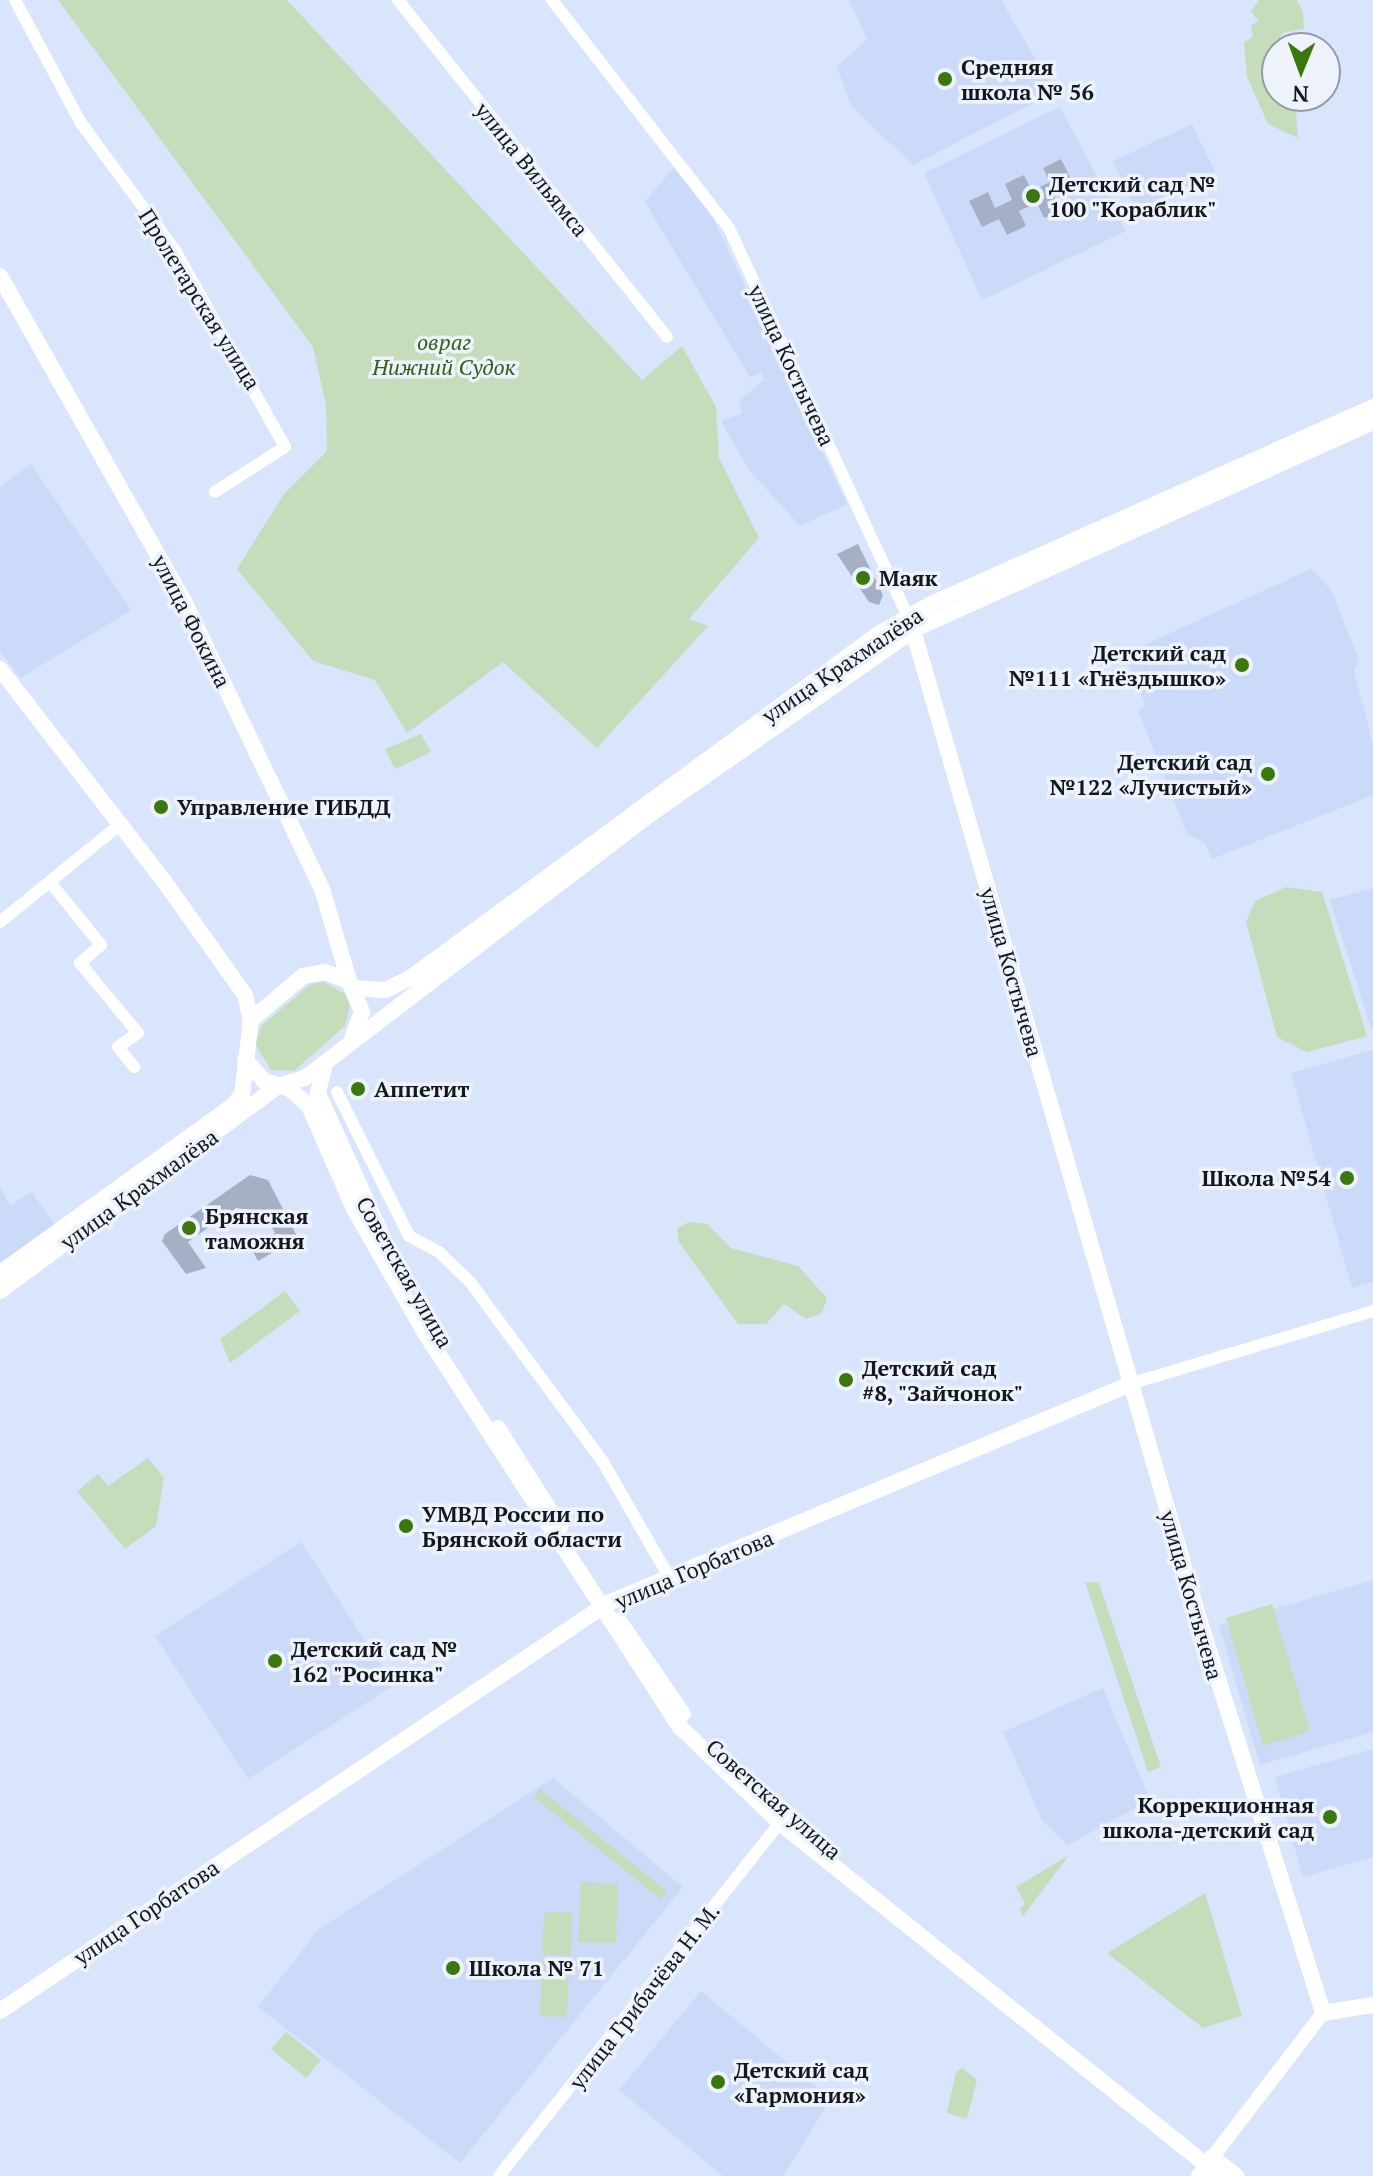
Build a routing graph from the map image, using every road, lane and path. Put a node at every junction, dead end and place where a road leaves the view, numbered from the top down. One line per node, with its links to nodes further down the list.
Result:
1 (15, 0): 8 (street, Пролетарская улица)
2 (398, 0): 5 (street, улица Вильямса)
3 (552, 0): 9 (street, улица Костычева)
4 (0, 276): 14 (main road, улица Фокина)
5 (667, 337)
6 (1373, 407): 9 (main road, улица Крахмалёва)
7 (1373, 422): 9 (main road, улица Крахмалёва)
8 (215, 492)
9 (910, 624): 14 (main road, улица Крахмалёва); 16 (main road, улица Крахмалёва); 25 (main road, улица Костычева)
10 (0, 669): 11 (main road)
11 (122, 823): 12 (street); 15 (main road)
12 (50, 882): 13 (street); 19 (street)
13 (0, 922)
14 (352, 985): 15 (main road); 16 (main road)
15 (251, 1020): 18 (main road)
16 (352, 1037): 17 (main road)
17 (328, 1058): 20 (main road); 27 (main road, Советская улица)
18 (245, 1059): 20 (main road); 22 (main road)
19 (134, 1067)
20 (278, 1086): 23 (main road, улица Крахмалёва); 27 (main road, Советская улица)
21 (337, 1092): 26 (street)
22 (0, 1273)
23 (0, 1291)
24 (1373, 1311): 25 (street, улица Горбатова)
25 (1133, 1383): 26 (main road, улица Горбатова); 31 (main road, улица Костычева)
26 (669, 1577): 27 (main road, улица Горбатова)
27 (604, 1607): 28 (main road, Советская улица); 30 (main road, улица Горбатова)
28 (783, 1819): 32 (main road, Советская улица); 33 (street, улица Грибачёва Н. М.)
29 (1373, 2005): 31 (main road)
30 (0, 2010)
31 (1323, 2013): 32 (street)
32 (1205, 2165): 34 (main road, Советская улица); 35 (main road, Советская улица)
33 (499, 2176)
34 (1220, 2176)
35 (1236, 2176)

